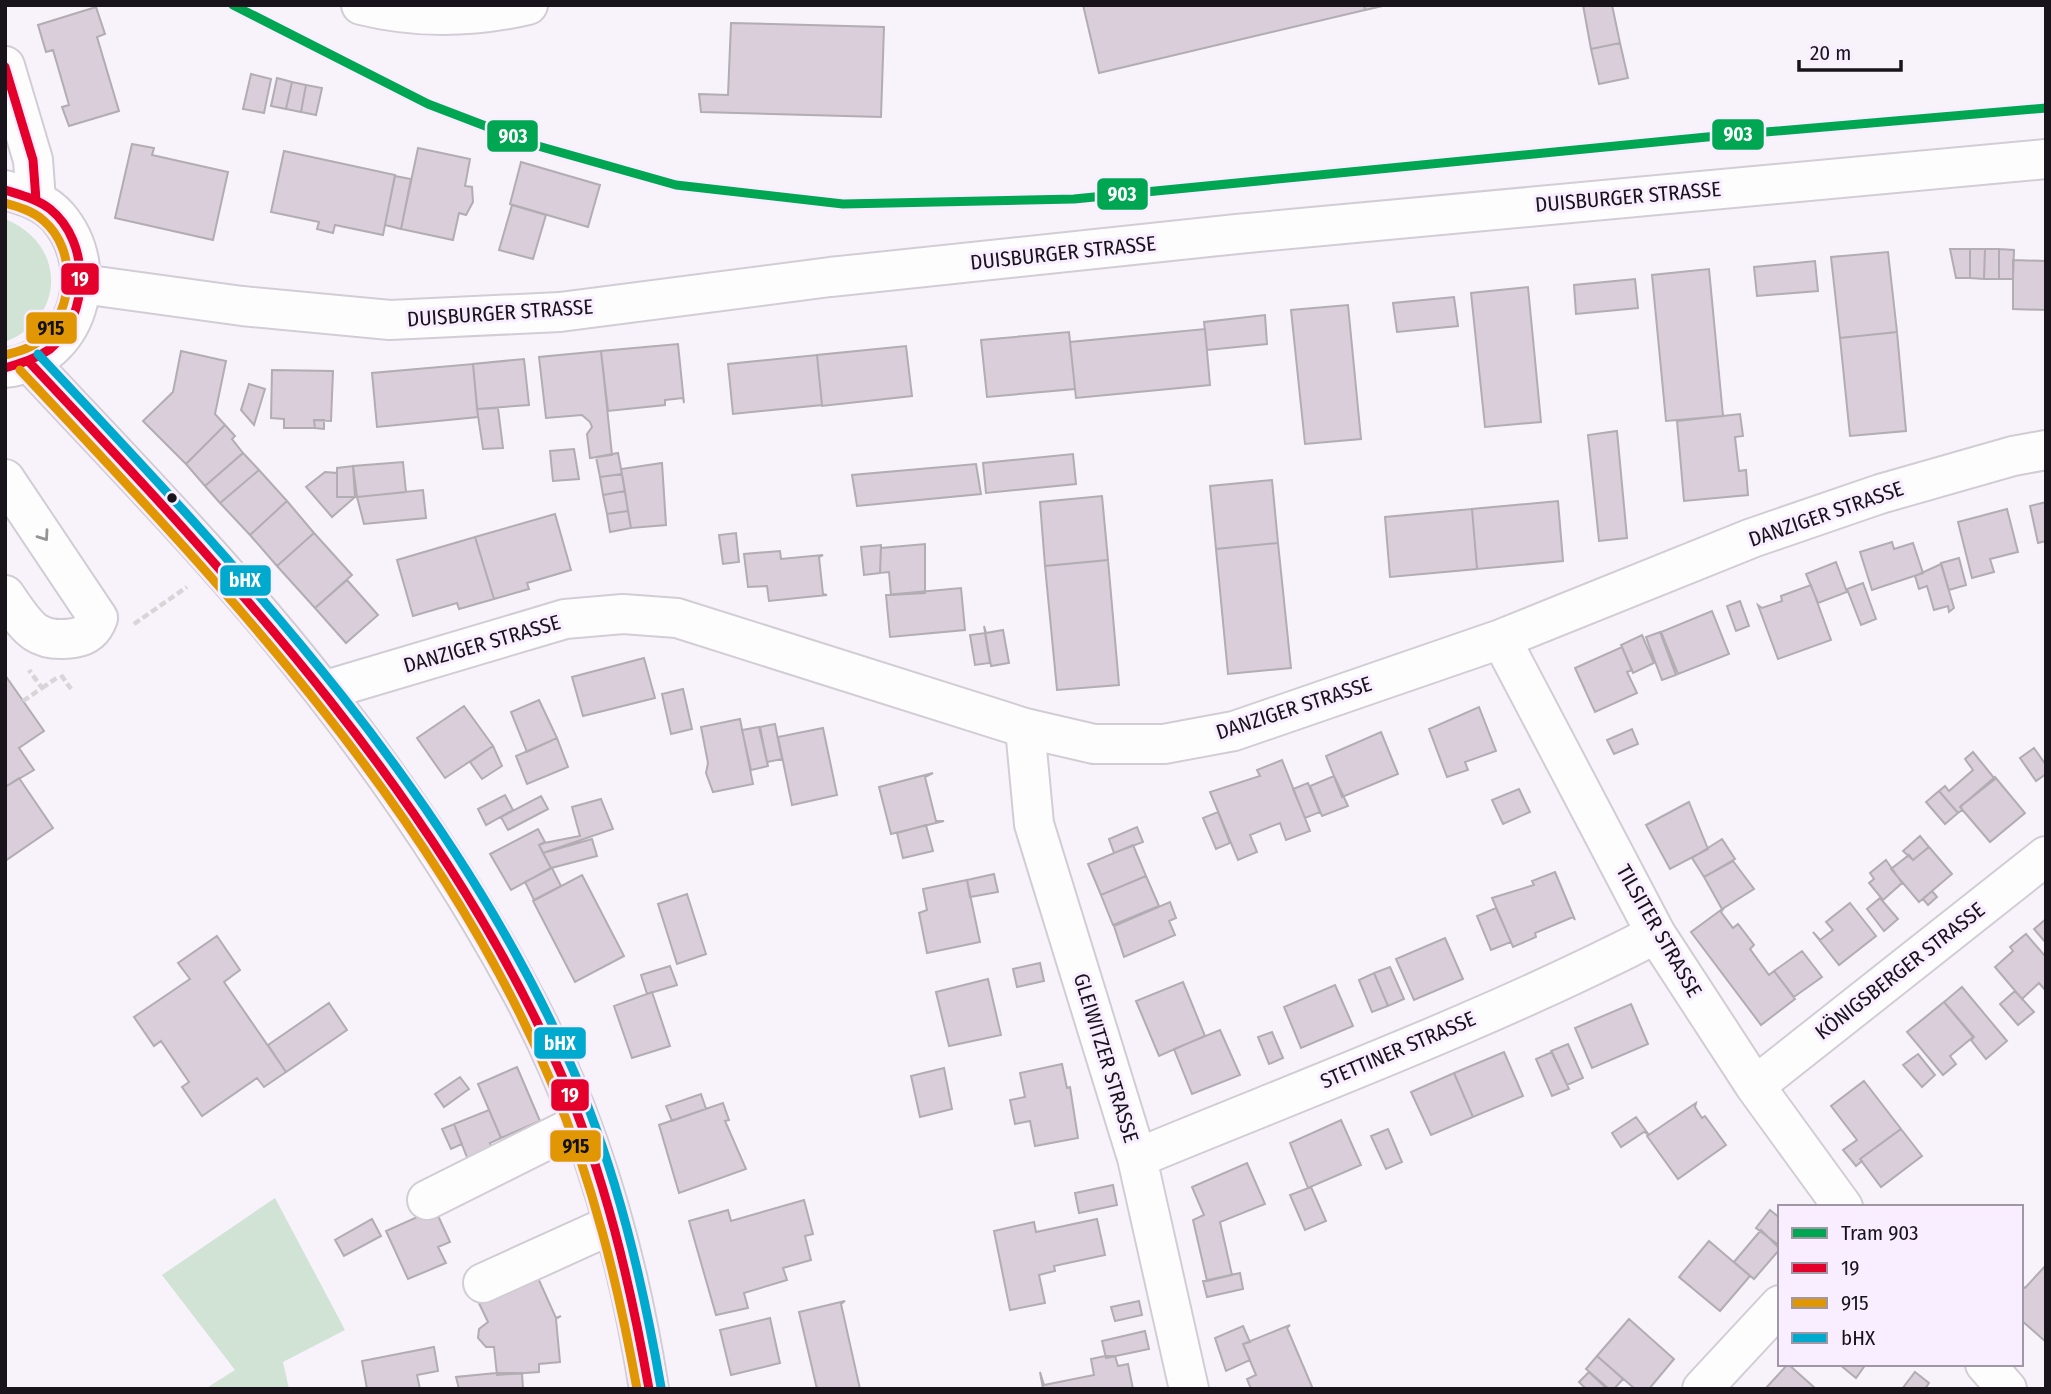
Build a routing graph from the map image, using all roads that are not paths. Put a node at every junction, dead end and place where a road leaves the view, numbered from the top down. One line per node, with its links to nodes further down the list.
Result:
1 (361, 5): 2 (street)
2 (527, 5)
3 (5, 66): 5 (street)
4 (2046, 159): 6 (street, DUISBURGER STRASSE)
5 (21, 195): 6 (street)
6 (82, 284): 7 (street)
7 (17, 365): 12 (street)
8 (2046, 450): 11 (street, DANZIGER STRASSE)
9 (5, 479): 10 (street, one-way to 10)
10 (5, 595)
11 (1501, 639): 13 (street, DANZIGER STRASSE); 15 (street, TILSITER STRASSE)
12 (323, 691): 13 (street, DANZIGER STRASSE); 17 (street)
13 (1025, 729): 18 (street, GLEIWITZER STRASSE)
14 (2046, 856): 16 (street, KÖNIGSBERGER STRASSE)
15 (1656, 934): 16 (street, TILSITER STRASSE); 18 (street, STETTINER STRASSE)
16 (1755, 1086): 20 (street, TILSITER STRASSE)
17 (579, 1124): 19 (street); 21 (street)
18 (1137, 1158): 26 (street, GLEIWITZER STRASSE)
19 (428, 1200)
20 (1842, 1205)
21 (613, 1224): 22 (street); 25 (street)
22 (483, 1283)
23 (1778, 1307): 27 (street)
24 (1987, 1366): 28 (street)
25 (649, 1389)
26 (1189, 1389)
27 (1702, 1389)
28 (2007, 1389)

